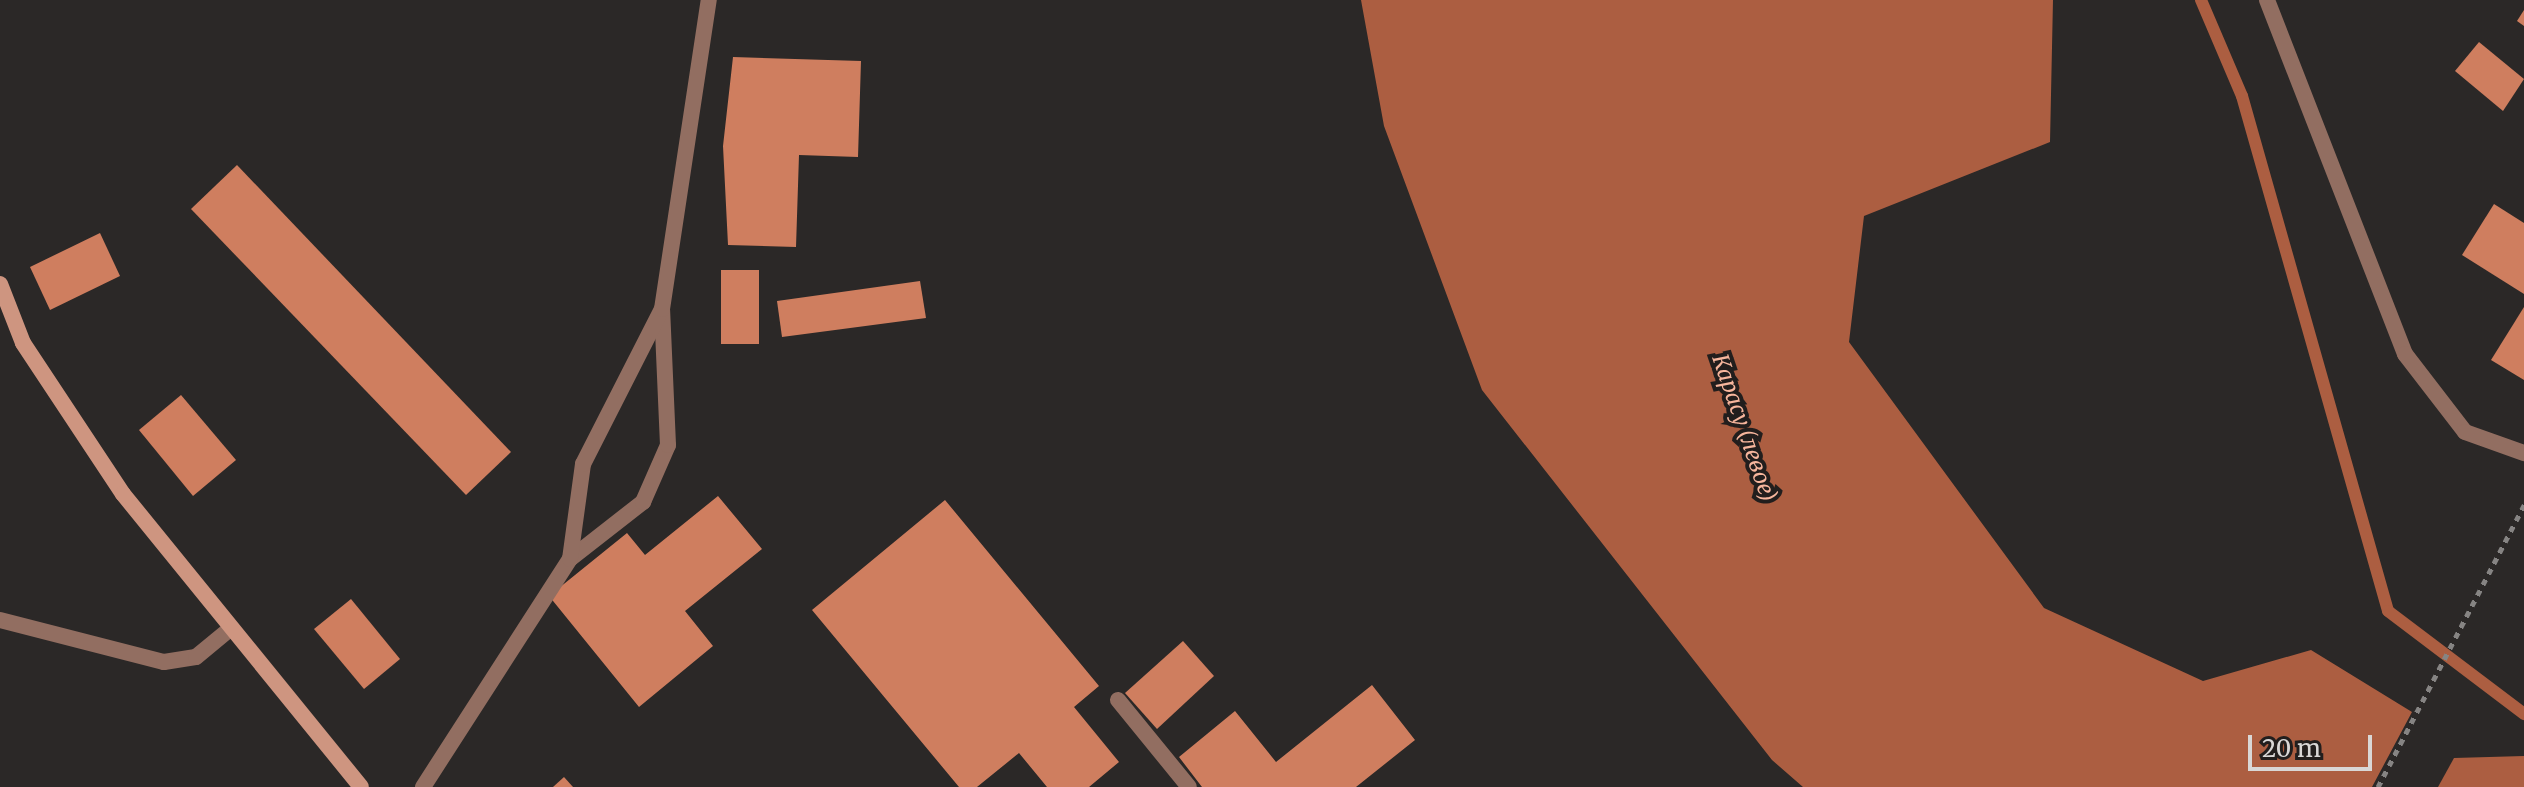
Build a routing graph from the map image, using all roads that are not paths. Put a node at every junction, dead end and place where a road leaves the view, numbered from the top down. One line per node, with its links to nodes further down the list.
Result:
1 (709, 0): 4 (street)
2 (2267, 0): 5 (street)
3 (0, 284): 8 (main road)
4 (662, 309): 6 (street); 6 (street)
5 (2524, 453)
6 (570, 559): 11 (street)
7 (0, 620): 8 (street)
8 (231, 628): 10 (main road)
9 (1118, 700): 12 (street)
10 (361, 787)
11 (423, 787)
12 (1189, 787)

